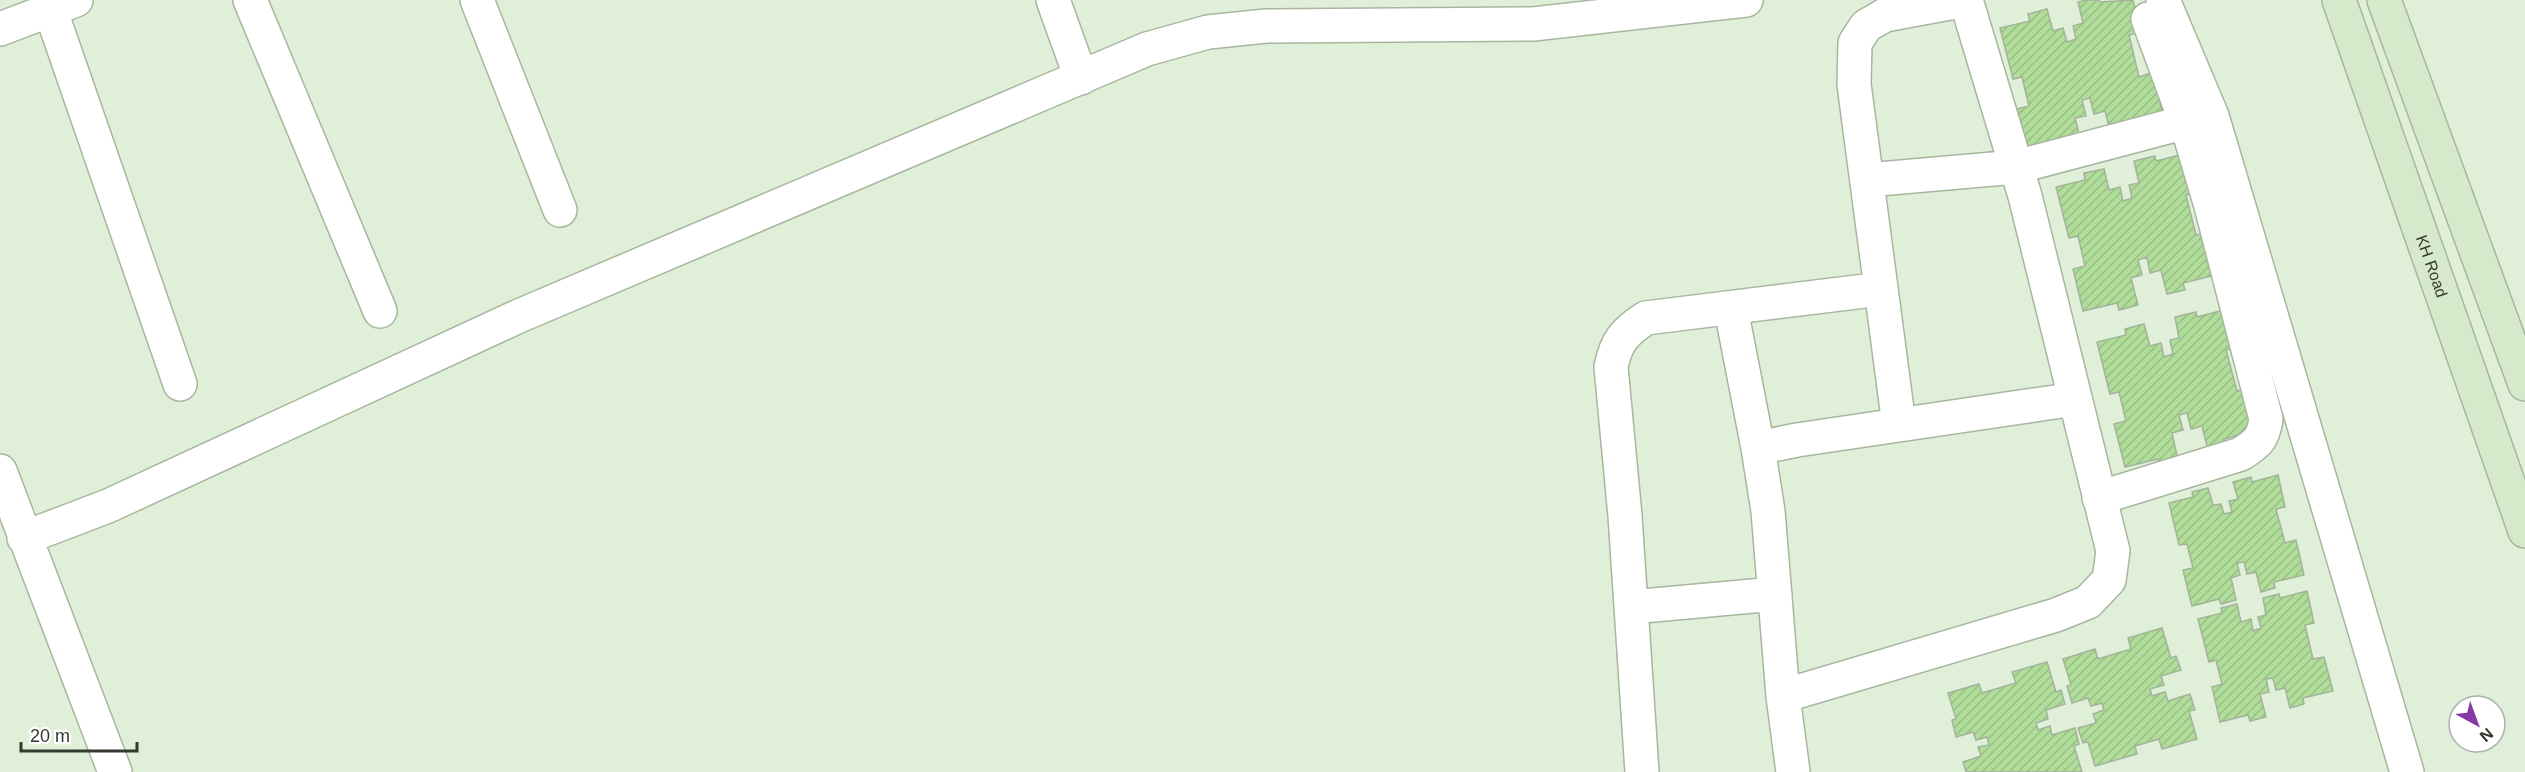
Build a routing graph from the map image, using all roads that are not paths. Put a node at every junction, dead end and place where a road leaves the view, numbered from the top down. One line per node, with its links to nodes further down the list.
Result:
1 (250, 0): 19 (street)
2 (477, 0): 16 (street)
3 (1053, 0): 12 (street)
4 (1746, 0): 12 (street)
5 (1966, 0): 14 (street); 15 (street)
6 (2141, 0): 13 (street)
7 (2163, 0): 35 (street)
8 (2339, 0): 27 (main road, KH Road)
9 (2384, 0): 21 (main road)
10 (58, 3): 11 (street); 20 (street)
11 (0, 29)
12 (1081, 78): 28 (street)
13 (2186, 122): 14 (street); 26 (street)
14 (2016, 167): 15 (street); 22 (street)
15 (1867, 180): 17 (street)
16 (560, 210)
17 (1881, 289): 18 (street); 23 (street)
18 (1731, 309): 24 (street); 30 (street)
19 (380, 311)
20 (180, 384)
21 (2525, 384)
22 (2075, 399): 23 (street); 26 (street)
23 (1899, 425): 24 (street)
24 (1758, 448): 29 (street)
25 (0, 471): 28 (street)
26 (2099, 498): 31 (street)
27 (2525, 531)
28 (24, 538): 32 (street)
29 (1775, 594): 30 (street); 31 (street)
30 (1631, 607): 33 (street)
31 (1783, 696): 34 (street)
32 (115, 772)
33 (1642, 772)
34 (1793, 772)
35 (2407, 772)

